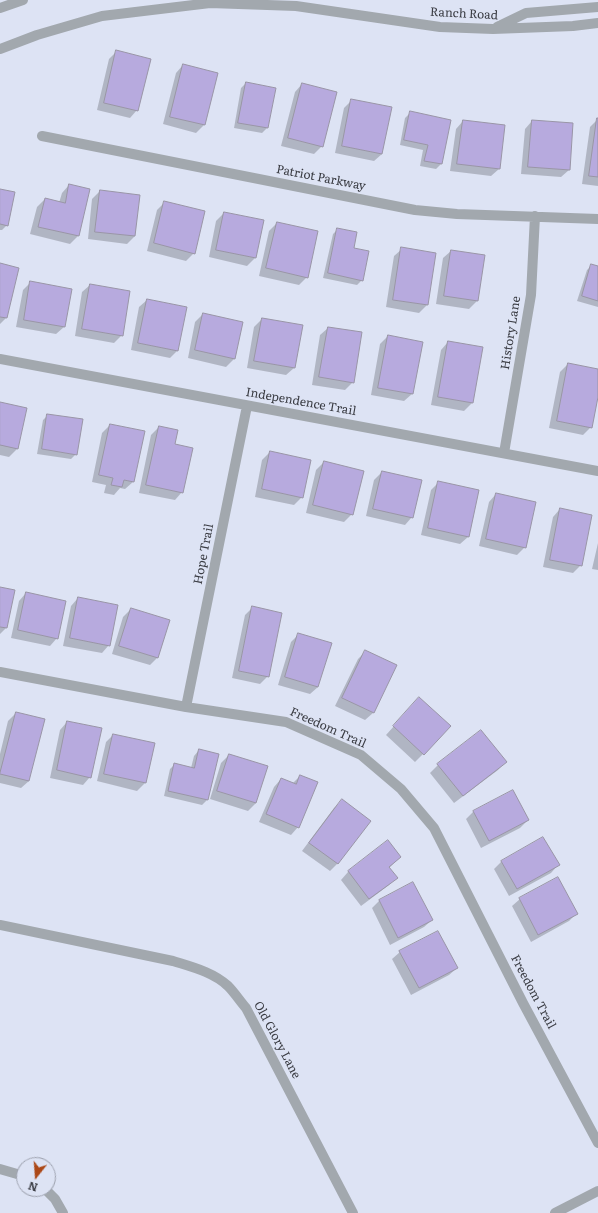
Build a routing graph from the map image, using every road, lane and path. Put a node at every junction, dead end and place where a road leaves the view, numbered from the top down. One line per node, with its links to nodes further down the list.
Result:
1 (23, 0): 3 (street)
2 (598, 7): 5 (street)
3 (0, 8)
4 (598, 23): 5 (street, Ranch Road)
5 (493, 29): 6 (street, Ranch Road)
6 (0, 49)
7 (42, 136): 8 (street, Patriot Parkway)
8 (535, 216): 9 (street, Patriot Parkway); 12 (street, History Lane)
9 (598, 219)
10 (0, 359): 11 (street, Independence Trail)
11 (247, 406): 12 (street, Independence Trail); 15 (street, Hope Trail)
12 (504, 453): 13 (street, Independence Trail)
13 (598, 471)
14 (0, 672): 15 (street, Freedom Trail)
15 (186, 707): 17 (street, Freedom Trail)
16 (0, 925): 23 (street, Old Glory Lane)
17 (598, 1142)
18 (0, 1169): 19 (street)
19 (16, 1174)
20 (598, 1190): 24 (street)
21 (53, 1197): 22 (street)
22 (63, 1213)
23 (353, 1213)
24 (555, 1213)

